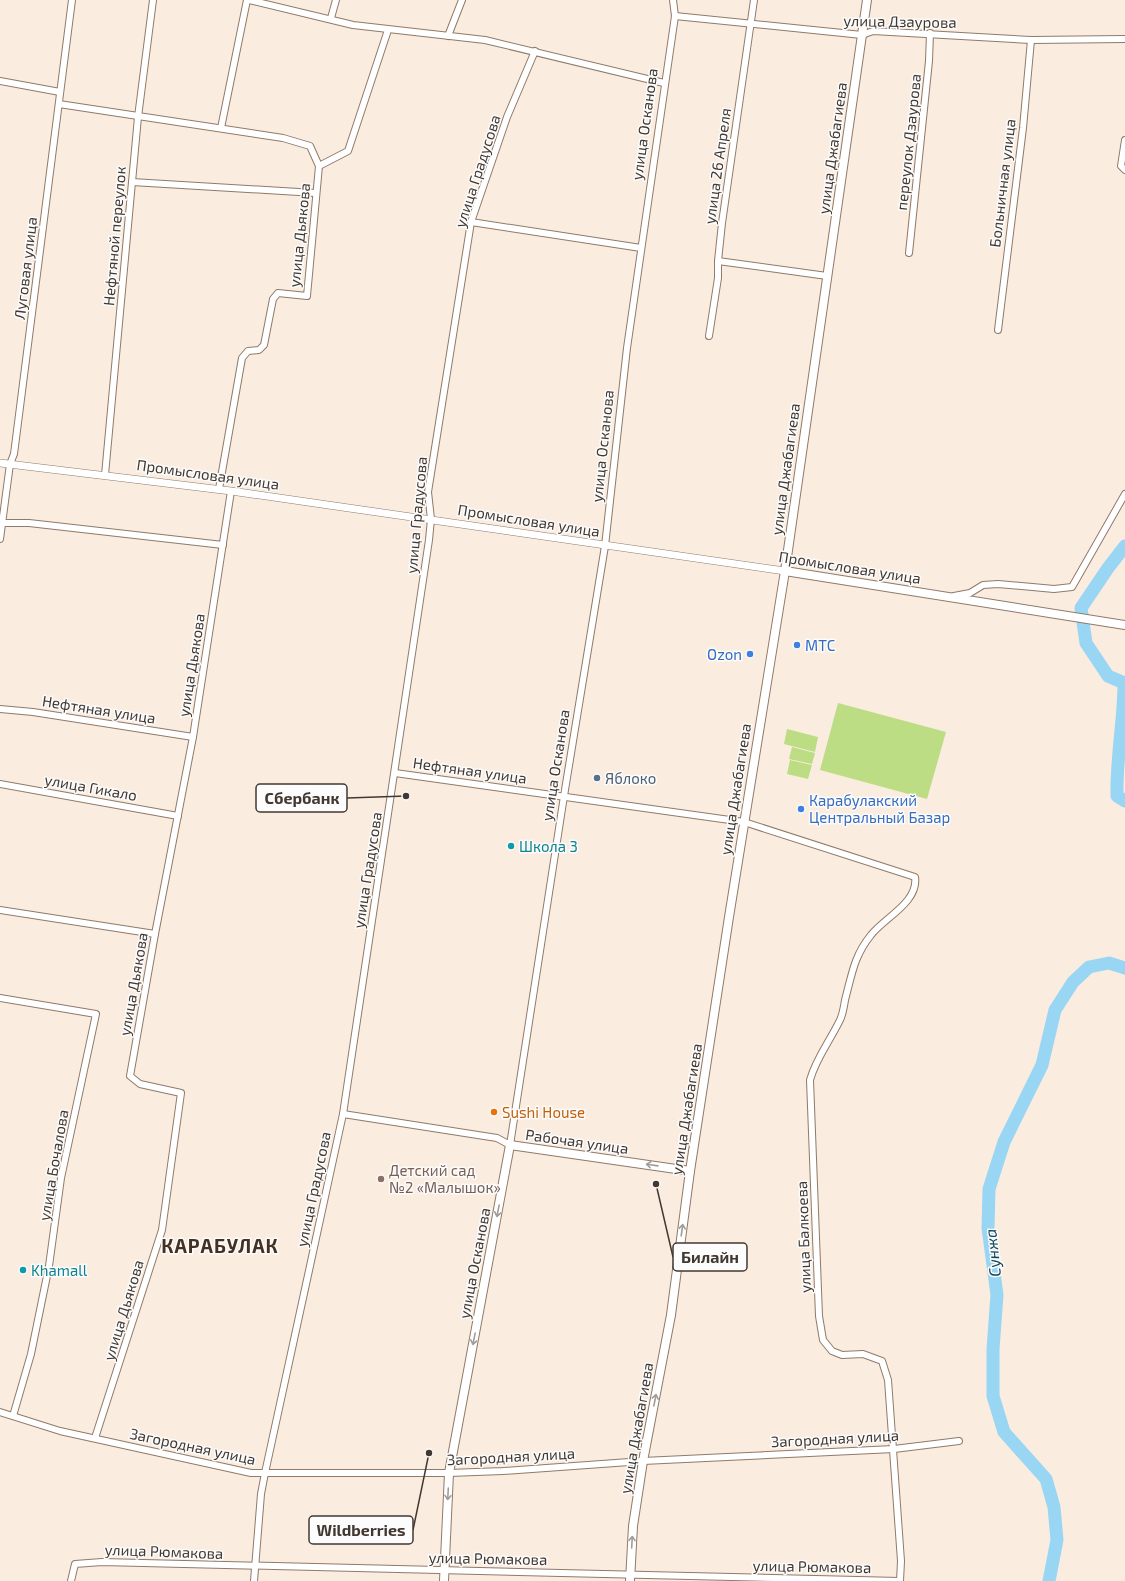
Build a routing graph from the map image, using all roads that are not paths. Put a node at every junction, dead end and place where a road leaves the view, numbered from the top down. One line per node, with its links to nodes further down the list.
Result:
1 (72, 0): 21 (street, Луговая улица)
2 (153, 0): 23 (street, Нефтяной переулок)
3 (248, 0): 10 (street); 24 (street)
4 (336, 0): 10 (street)
5 (462, 0): 15 (street)
6 (673, 0): 9 (street, улица Осканова)
7 (754, 0): 11 (street, улица 26 Апреля)
8 (867, 0): 14 (main road, улица Джабагиева)
9 (675, 16): 11 (street, улица Дзаурова); 20 (street, улица Осканова)
10 (331, 18): 12 (street)
11 (751, 24): 14 (street, улица Дзаурова); 33 (street, улица 26 Апреля)
12 (388, 30): 15 (street); 26 (street, улица Дьякова)
13 (930, 33): 14 (street, улица Дзаурова); 17 (street, улица Дзаурова); 32 (street, переулок Дзаурова)
14 (862, 35): 34 (main road, улица Джабагиева)
15 (448, 36): 18 (street)
16 (1125, 39): 17 (street, улица Дзаурова)
17 (1031, 40): 35 (street, Больничная улица)
18 (535, 51): 20 (street); 30 (street, улица Градусова)
19 (0, 81): 21 (street)
20 (664, 83): 31 (street, улица Осканова)
21 (60, 92): 22 (street, Луговая улица)
22 (59, 104): 23 (street); 38 (street, Луговая улица)
23 (138, 117): 24 (street); 28 (street, Нефтяной переулок)
24 (221, 128): 26 (street)
25 (1125, 140): 27 (street)
26 (319, 166): 29 (street, улица Дьякова)
27 (1125, 170)
28 (132, 182): 29 (street); 39 (street, Нефтяной переулок)
29 (315, 193): 40 (street, улица Дьякова)
30 (471, 222): 31 (street); 43 (street, улица Градусова)
31 (641, 248): 47 (street, улица Осканова)
32 (909, 253)
33 (718, 261): 34 (street); 36 (street, улица 26 Апреля)
34 (827, 276): 48 (main road, улица Джабагиева)
35 (998, 330)
36 (709, 336)
37 (0, 463): 38 (street, Промысловая улица)
38 (10, 464): 39 (street, Промысловая улица); 44 (street, Луговая улица)
39 (105, 475): 40 (street, Промысловая улица)
40 (219, 490): 41 (street, Промысловая улица)
41 (231, 491): 43 (street, Промысловая улица); 46 (street, улица Дьякова)
42 (1125, 494): 49 (street)
43 (431, 519): 47 (street, Промысловая улица); 53 (street, улица Градусова)
44 (2, 523): 45 (street, Луговая улица); 46 (street)
45 (0, 539)
46 (223, 545): 52 (street, улица Дьякова)
47 (605, 546): 48 (street, Промысловая улица); 55 (street, улица Осканова)
48 (784, 571): 49 (main road, Промысловая улица); 57 (main road, улица Джабагиева)
49 (953, 597): 50 (main road, Промысловая улица)
50 (1125, 625)
51 (0, 709): 52 (street, Нефтяная улица)
52 (193, 738): 56 (street, улица Дьякова)
53 (395, 773): 55 (street, Нефтяная улица); 62 (street, улица Градусова)
54 (0, 784): 56 (street, улица Гикало)
55 (564, 796): 57 (street, Нефтяная улица); 63 (street, улица Осканова)
56 (178, 816): 60 (street, улица Дьякова)
57 (744, 822): 58 (street, Нефтяная улица); 64 (main road, улица Джабагиева)
58 (915, 877): 69 (street, улица Балкоева)
59 (0, 910): 60 (street)
60 (155, 934): 67 (street, улица Дьякова)
61 (0, 998): 66 (street, улица Бочалова)
62 (343, 1114): 63 (street, Рабочая улица); 72 (street, улица Градусова)
63 (510, 1145): 64 (main road, Рабочая улица, one-way to 63); 71 (main road, улица Осканова, one-way to 71)
64 (690, 1171): 70 (main road, улица Джабагиева, one-way to 64)
65 (0, 1412): 66 (street, Загородная улица)
66 (13, 1416): 67 (street, Загородная улица)
67 (95, 1438): 72 (street, Загородная улица)
68 (959, 1441): 69 (street, Загородная улица)
69 (894, 1449): 70 (street, Загородная улица); 79 (street, улица Балкоева)
70 (643, 1462): 71 (street, Загородная улица); 75 (main road, улица Джабагиева, one-way to 70)
71 (449, 1473): 72 (street, Загородная улица); 74 (main road, улица Осканова, one-way to 74)
72 (265, 1474): 73 (street, улица Градусова)
73 (255, 1567): 74 (street, улица Рюмакова); 76 (street, улица Рюмакова); 77 (street, улица Градусова)
74 (445, 1570): 75 (street, улица Рюмакова); 78 (main road, улица Осканова)
75 (630, 1577): 79 (street, улица Рюмакова)
76 (71, 1581)
77 (254, 1581)
78 (444, 1581)
79 (900, 1581)

